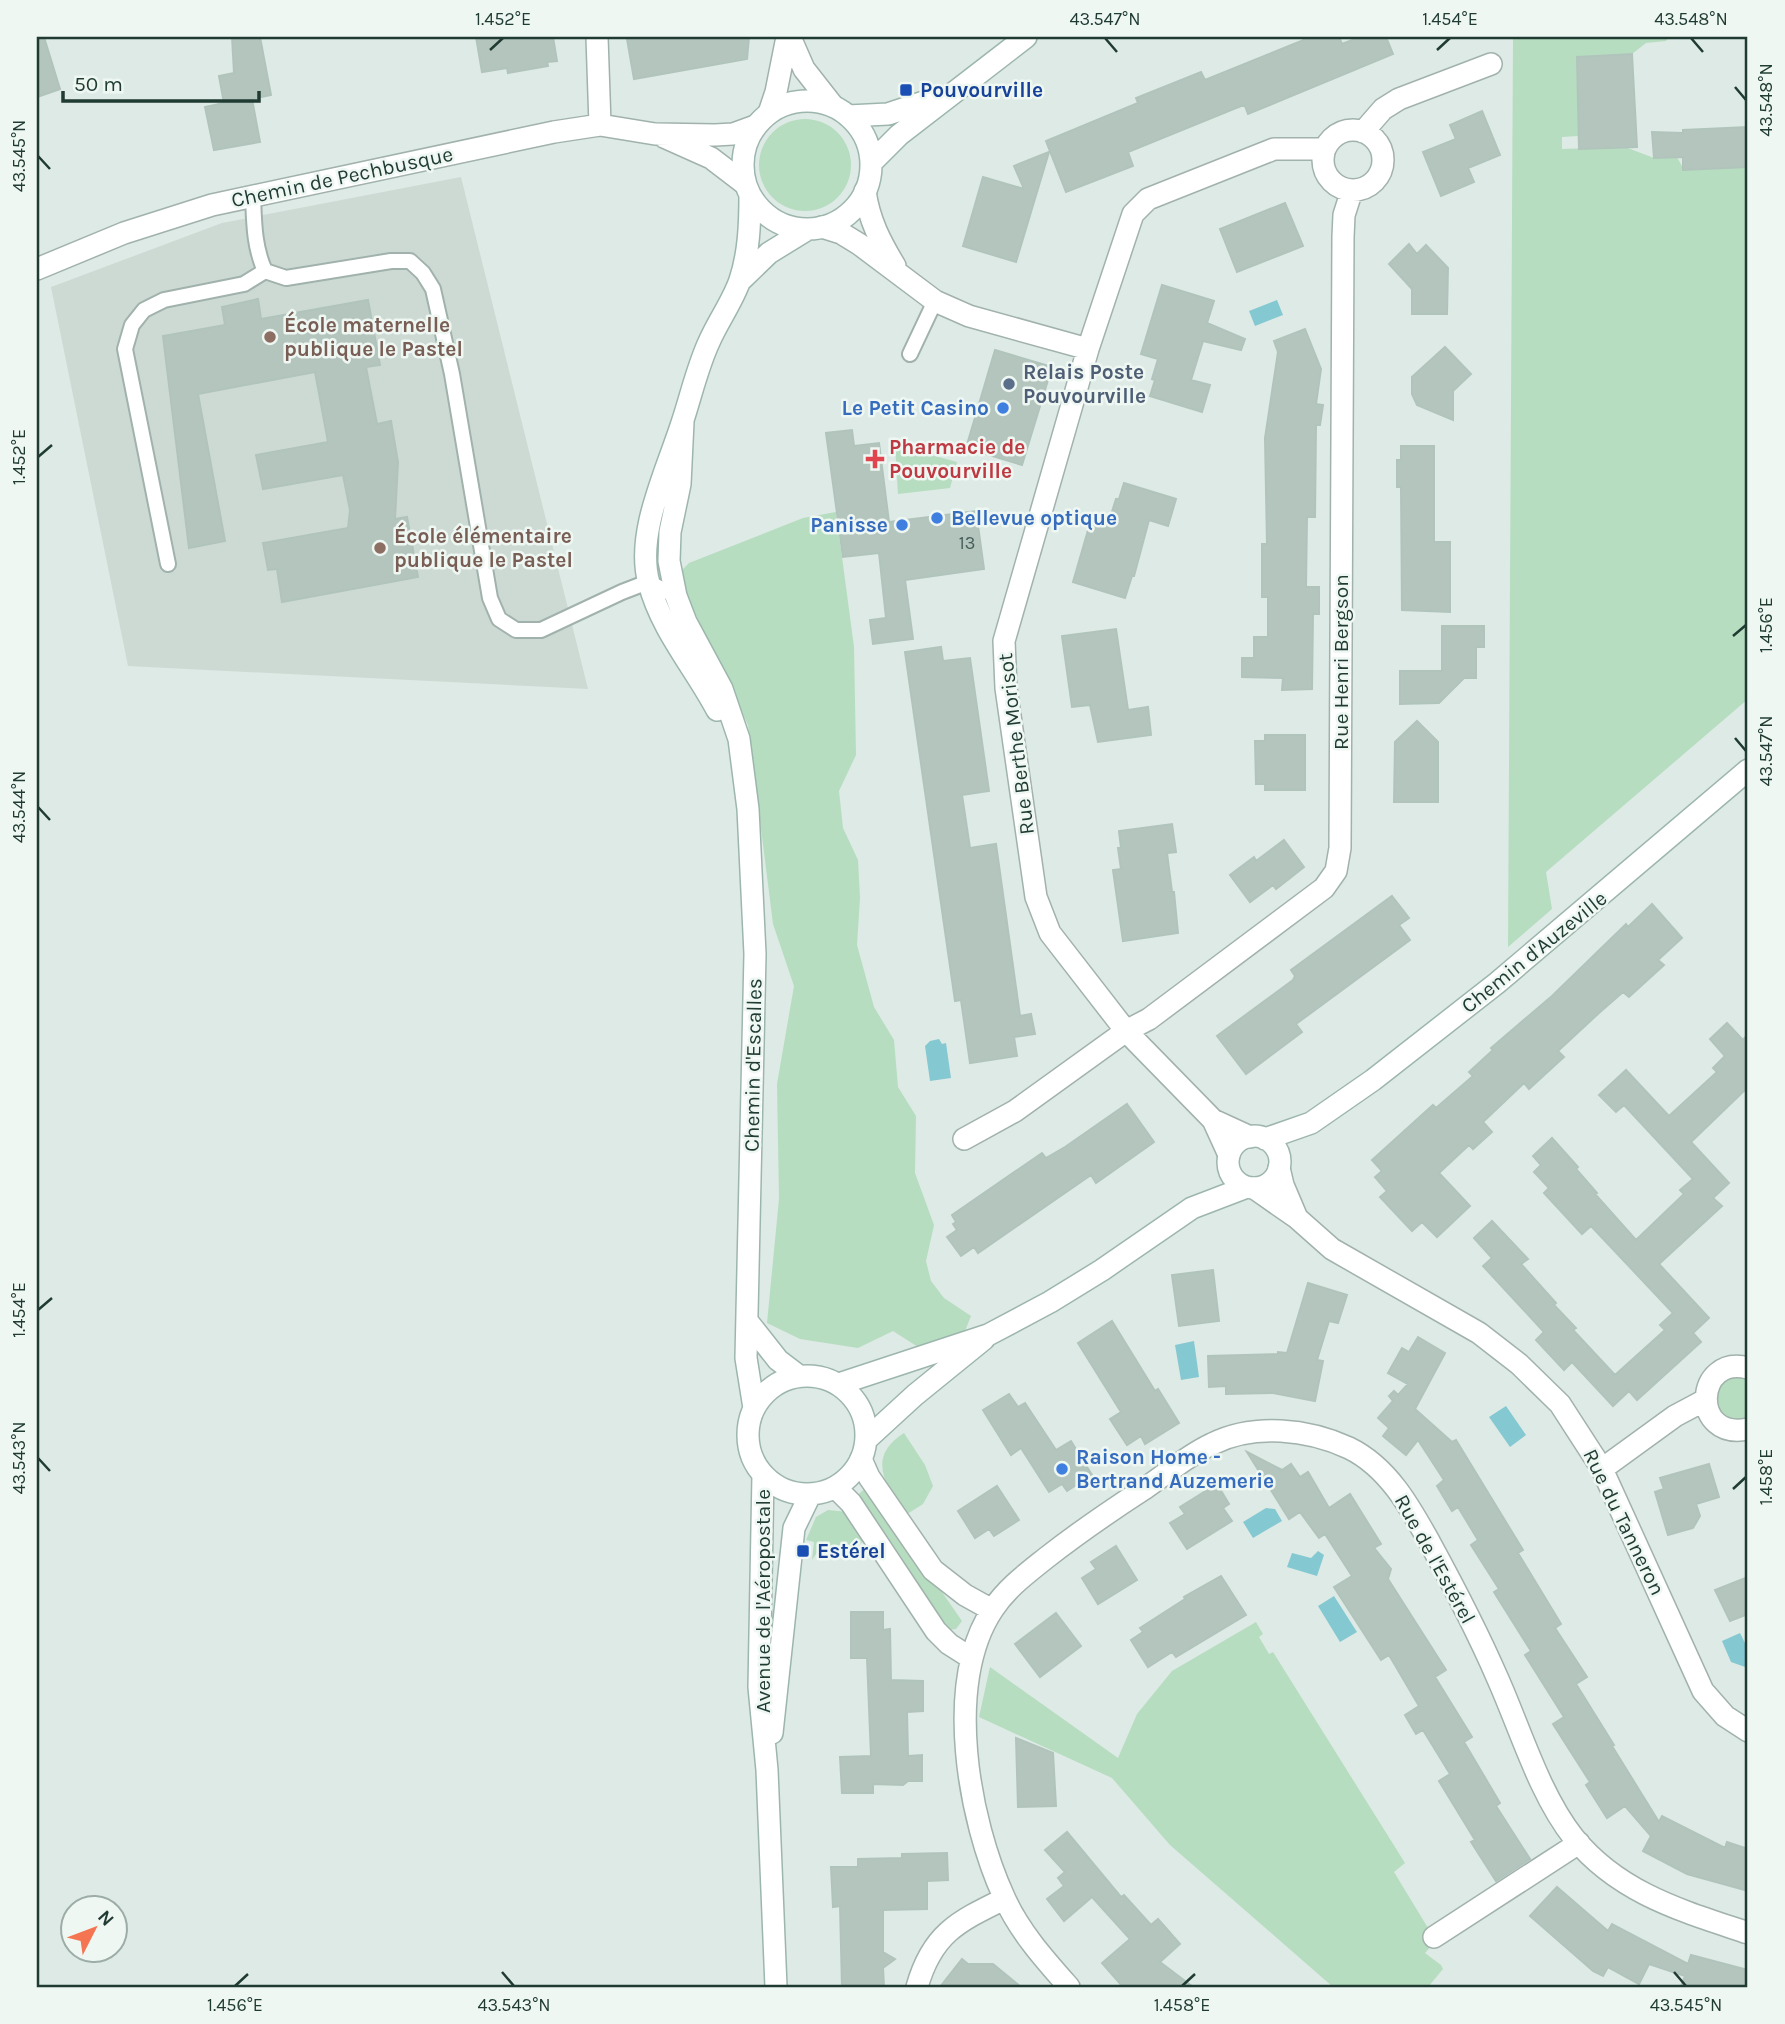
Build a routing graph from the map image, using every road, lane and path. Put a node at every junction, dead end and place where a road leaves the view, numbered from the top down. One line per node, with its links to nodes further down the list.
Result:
1 (597, 37): 8 (street)
2 (789, 37): 6 (street); 7 (street)
3 (1026, 37): 5 (street)
4 (1491, 64): 9 (street)
5 (954, 92): 6 (street); 12 (street)
6 (840, 111): 7 (street); 12 (street)
7 (762, 120): 10 (street, Chemin de Pechbusque); 13 (street)
8 (600, 125): 10 (street, Chemin de Pechbusque); 16 (street, Chemin de Pechbusque)
9 (1363, 132): 11 (street); 14 (street)
10 (655, 134): 13 (street, Chemin de Pechbusque)
11 (1325, 149): 14 (street); 23 (street)
12 (871, 163): 15 (street)
13 (748, 189): 17 (street); 21 (street, Chemin d'Escalles)
14 (1352, 190): 31 (street, Rue Henri Bergson)
15 (865, 191): 17 (street); 20 (street)
16 (253, 196): 18 (street, Chemin de Pechbusque); 19 (lane)
17 (815, 228): 20 (street); 21 (street, Chemin d'Escalles)
18 (37, 268)
19 (265, 271): 26 (lane); 27 (lane)
20 (901, 277): 22 (street)
21 (740, 281): 25 (street, Chemin d'Escalles)
22 (934, 301): 23 (street); 24 (lane)
23 (1088, 349): 31 (street, Rue Berthe Morisot)
24 (910, 354)
25 (683, 422): 27 (street, Chemin d'Escalles); 28 (street, Chemin d'Escalles)
26 (168, 564)
27 (648, 582): 28 (lane); 30 (street, Chemin d'Escalles)
28 (676, 596): 30 (street, Chemin d'Escalles)
29 (1748, 770): 33 (street, Chemin d'Auzeville)
30 (748, 809): 41 (street, Chemin d'Escalles)
31 (1126, 1031): 32 (street, Rue Berthe Morisot); 35 (street, Rue Henri Bergson)
32 (1213, 1120): 34 (street, Rue Berthe Morisot); 36 (street, Rue Berthe Morisot)
33 (1311, 1123): 34 (street, Chemin d'Auzeville); 37 (street, Chemin d'Auzeville)
34 (1257, 1138): 36 (street, Chemin d'Auzeville); 37 (street)
35 (964, 1139)
36 (1229, 1160): 38 (street); 39 (street, Chemin d'Auzeville)
37 (1279, 1165): 38 (street, Chemin d'Auzeville); 40 (street, Rue du Tanneron)
38 (1251, 1187): 39 (street, Chemin d'Auzeville); 40 (street, Rue du Tanneron)
39 (1192, 1208): 42 (street, Chemin d'Auzeville)
40 (1297, 1219): 50 (street, Rue du Tanneron)
41 (748, 1322): 44 (street); 47 (street, Chemin d'Escalles)
42 (988, 1335): 45 (street, Chemin d'Auzeville); 49 (street, Chemin d'Auzeville)
43 (1748, 1368): 46 (street)
44 (799, 1376): 45 (street); 47 (street)
45 (839, 1384): 49 (street)
46 (1705, 1400): 48 (street); 50 (street)
47 (754, 1408): 51 (street)
48 (1748, 1429)
49 (864, 1449): 52 (street); 54 (street)
50 (1602, 1469): 56 (street, Rue du Tanneron)
51 (762, 1475): 53 (street); 57 (street, Avenue de l'Aéropostale)
52 (836, 1488): 53 (street); 55 (street)
53 (810, 1495): 57 (street, Avenue de l'Aéropostale)
54 (992, 1610): 55 (street, Rue de l'Estérel); 58 (street, Rue de l'Estérel)
55 (971, 1658): 59 (street, Rue de l'Estérel)
56 (1748, 1731)
57 (767, 1770): 62 (street, Avenue de l'Aéropostale)
58 (1579, 1843): 60 (street, Rue de l'Estérel); 61 (street)
59 (1004, 1899): 63 (street); 64 (street, Rue de l'Estérel)
60 (1748, 1933)
61 (1434, 1937)
62 (776, 1987)
63 (917, 1987)
64 (1069, 1987)

